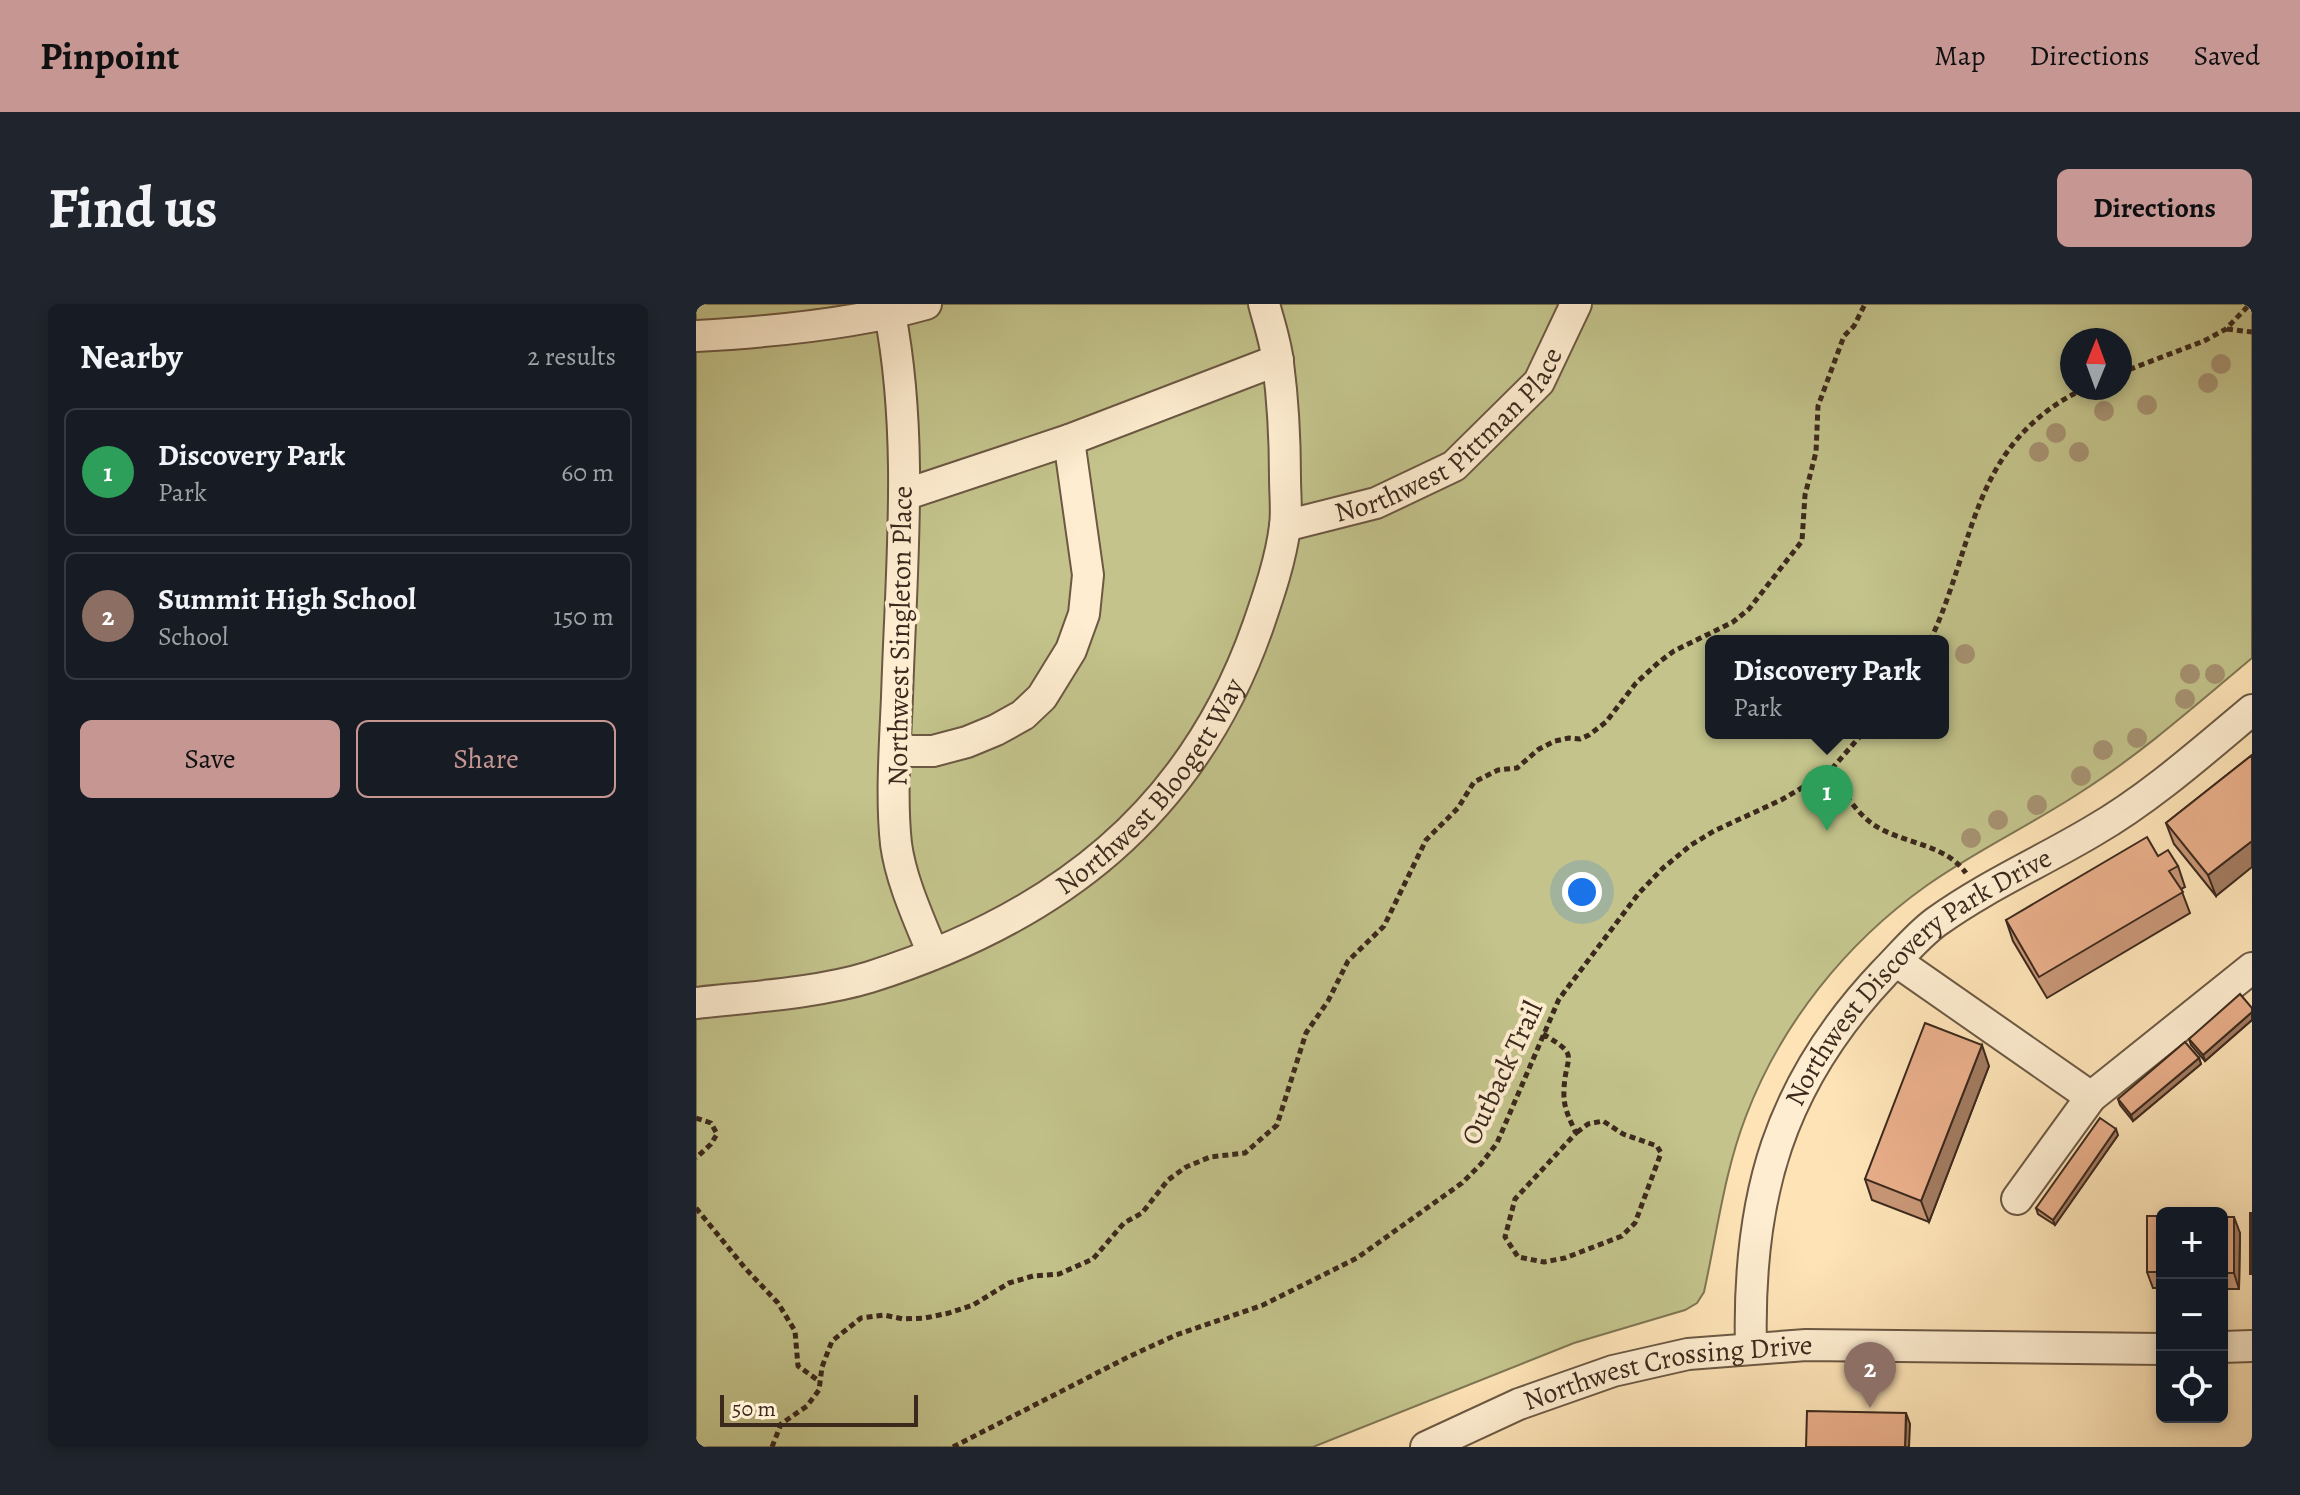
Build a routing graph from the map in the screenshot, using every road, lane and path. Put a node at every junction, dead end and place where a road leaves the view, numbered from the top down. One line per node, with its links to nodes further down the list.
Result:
1 (926, 304): 6 (street)
2 (1264, 304): 10 (street, Northwest Bloogett Way)
3 (1576, 304): 15 (street, Northwest Pittman Place)
4 (1865, 304): 16 (path)
5 (2250, 304): 7 (path)
6 (890, 314): 9 (street); 14 (street, Northwest Singleton Place)
7 (2226, 329): 8 (path); 11 (path)
8 (2252, 332)
9 (696, 336)
10 (1278, 360): 13 (street); 15 (street, Northwest Bloogett Way)
11 (2132, 369)
12 (2061, 400): 17 (path)
13 (1069, 440): 14 (street); 21 (street)
14 (904, 495): 21 (street, Northwest Singleton Place)
15 (1285, 526): 24 (street, Northwest Bloogett Way)
16 (1707, 635)
17 (1933, 635)
18 (1705, 636): 39 (path)
19 (2252, 710): 23 (street, Northwest Discovery Park Drive)
20 (1858, 739): 22 (path, Outback Trail)
21 (895, 751): 24 (street, Northwest Singleton Place)
22 (1829, 772): 23 (path); 28 (path, Outback Trail)
23 (1978, 893): 25 (street, Northwest Discovery Park Drive)
24 (933, 954): 27 (street, Northwest Bloogett Way)
25 (1896, 961): 29 (street); 37 (street, Northwest Discovery Park Drive)
26 (2252, 968): 29 (street)
27 (696, 1003)
28 (1543, 1034): 31 (path); 41 (path, Outback Trail)
29 (2091, 1097): 33 (street)
30 (696, 1118): 32 (path)
31 (1576, 1133): 31 (path)
32 (696, 1158)
33 (2017, 1199)
34 (696, 1208): 39 (path)
35 (2252, 1346): 36 (street)
36 (2228, 1347)
37 (1751, 1348): 38 (street, Northwest Crossing Drive); 42 (street, Northwest Crossing Drive)
38 (2156, 1349)
39 (819, 1382): 40 (path)
40 (772, 1447)
41 (953, 1447)
42 (1426, 1447)

